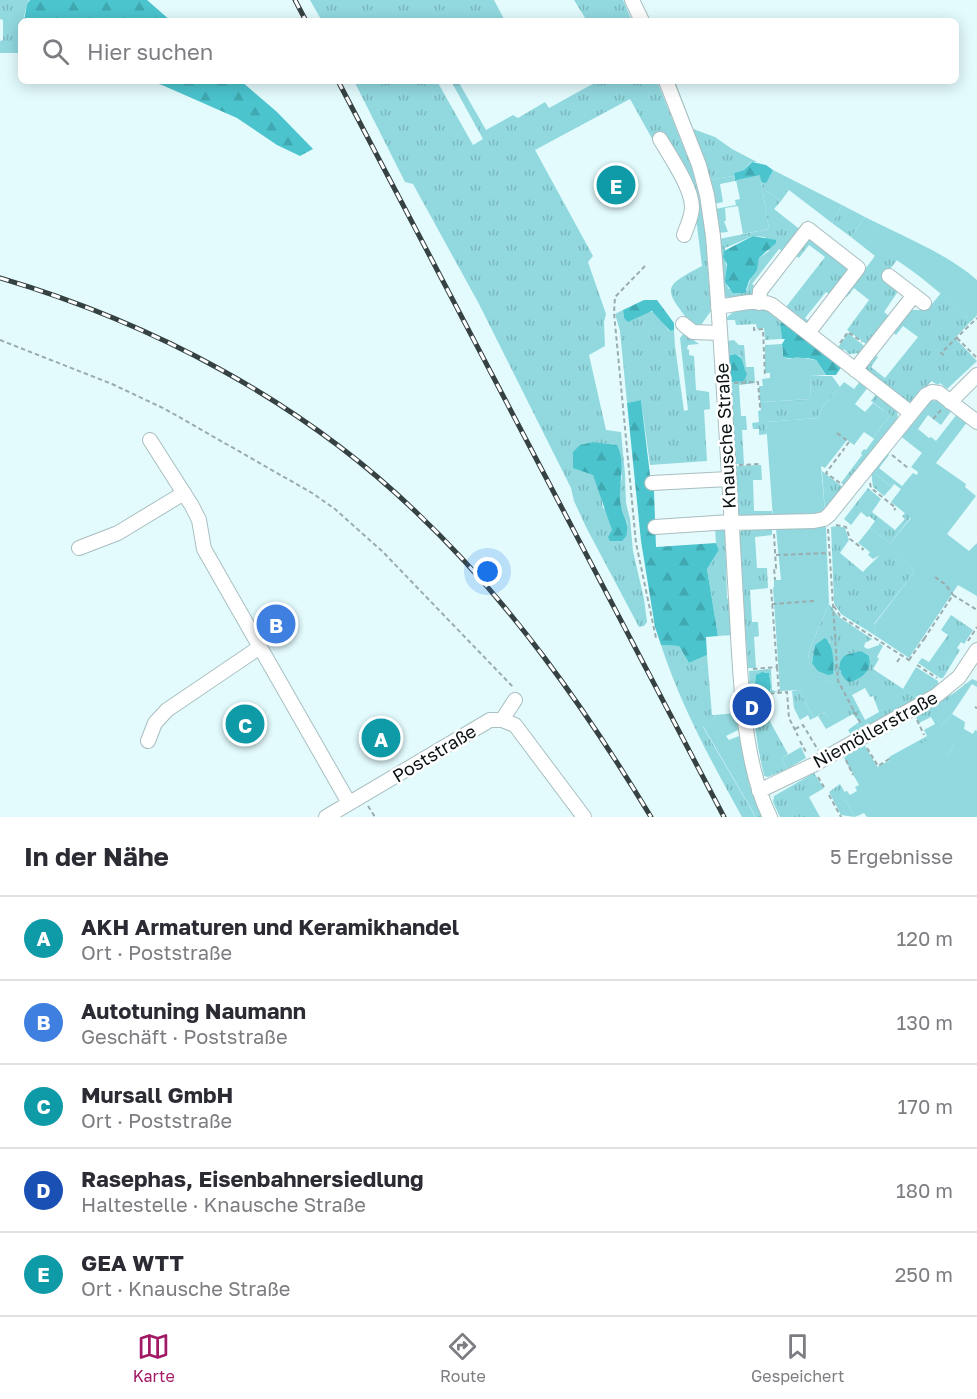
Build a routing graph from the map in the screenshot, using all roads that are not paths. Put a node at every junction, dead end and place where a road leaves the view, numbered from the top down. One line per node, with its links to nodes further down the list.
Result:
1 (632, 0): 2 (street)
2 (641, 18)
3 (667, 84): 8 (street, Knausche Straße)
4 (660, 139): 5 (street)
5 (684, 235)
6 (889, 276): 12 (street)
7 (759, 303): 8 (street); 11 (street); 11 (street)
8 (718, 307): 10 (street, Knausche Straße)
9 (683, 324): 10 (street)
10 (720, 333): 18 (street, Knausche Straße)
11 (808, 333): 12 (street)
12 (855, 370): 15 (street)
13 (977, 375): 14 (street)
14 (950, 402): 15 (street); 16 (street)
15 (911, 412): 21 (street)
16 (977, 422)
17 (150, 440): 20 (street)
18 (728, 472): 19 (street); 21 (street, Knausche Straße)
19 (652, 483)
20 (180, 488): 23 (street); 24 (street)
21 (730, 523): 22 (street); 30 (street, Knausche Straße)
22 (655, 527)
23 (79, 548)
24 (260, 647): 29 (street); 31 (street)
25 (977, 650): 26 (street, Niemöllerstraße)
26 (972, 670): 30 (street, Niemöllerstraße)
27 (515, 700): 28 (street)
28 (502, 720): 31 (street, Poststraße); 33 (street)
29 (148, 741)
30 (759, 791): 34 (street, Knausche Straße)
31 (350, 803): 32 (street, Poststraße)
32 (326, 817)
33 (584, 817)
34 (770, 817)

